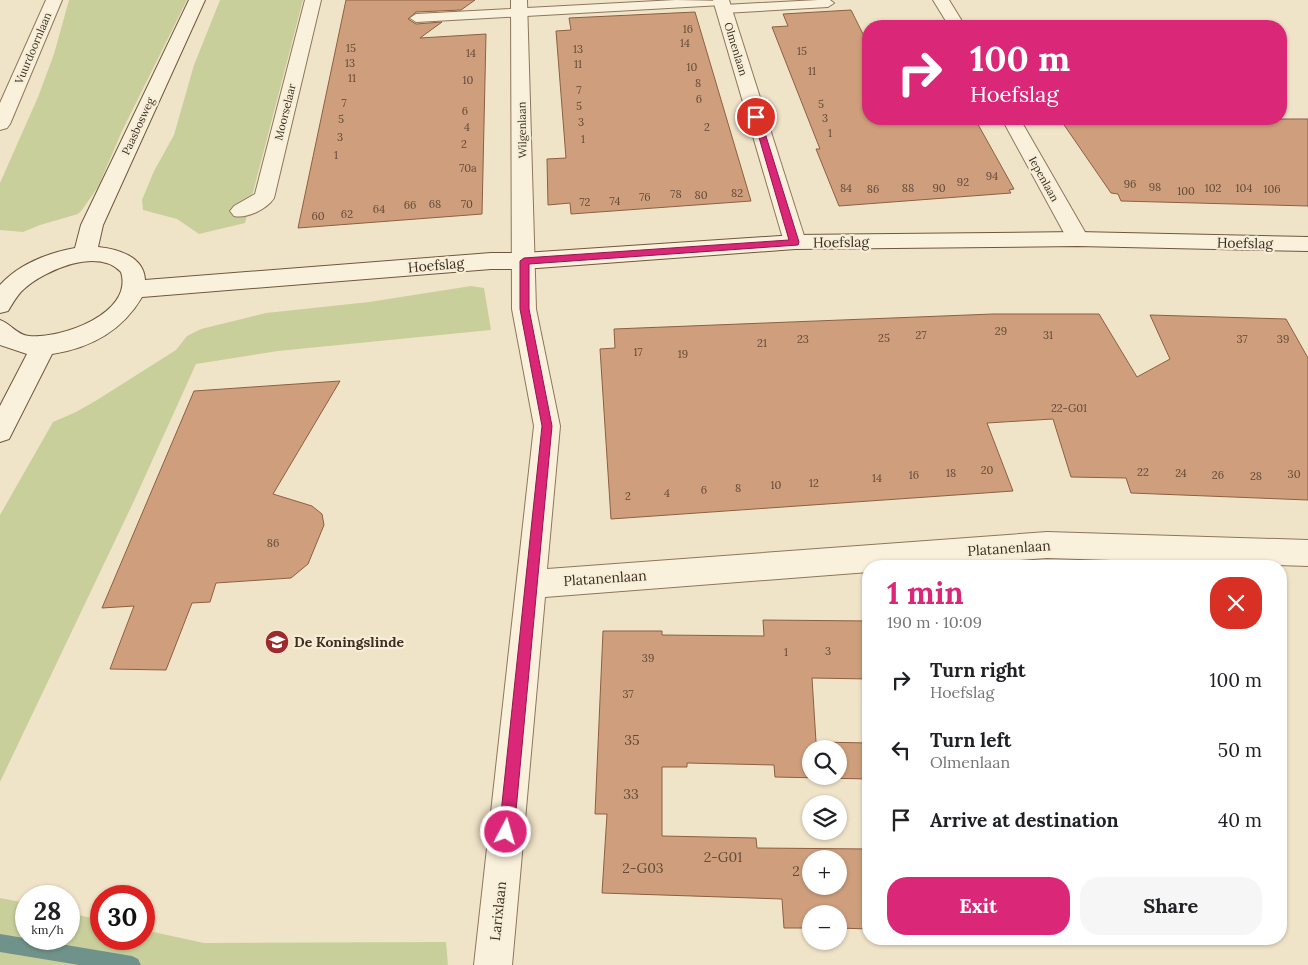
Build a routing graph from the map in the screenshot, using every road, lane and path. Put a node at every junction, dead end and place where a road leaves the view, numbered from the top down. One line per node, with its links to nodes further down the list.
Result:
1 (54, 0): 10 (street, Vuurdoornlaan)
2 (197, 0): 16 (street, Paasbosweg)
3 (313, 0): 12 (street, Moorselaar)
4 (941, 0): 9 (street)
5 (828, 2): 6 (lane)
6 (722, 4): 7 (lane); 14 (street, Olmenlaan)
7 (519, 6): 8 (lane); 17 (street, Wilgenlaan)
8 (416, 18)
9 (953, 20)
10 (0, 124)
11 (1014, 125): 13 (street, Iepenlaan)
12 (241, 211)
13 (1078, 239): 14 (street, Hoefslag); 15 (street, Hoefslag)
14 (795, 242): 17 (street, Hoefslag)
15 (1308, 244)
16 (85, 254): 18 (street); 19 (street)
17 (524, 261): 18 (street, Hoefslag); 24 (street, Larixlaan)
18 (135, 289): 21 (street)
19 (0, 303)
20 (0, 329): 21 (street)
21 (44, 346): 22 (street)
22 (0, 431)
23 (1308, 553): 24 (street, Platanenlaan)
24 (531, 584): 25 (street, Larixlaan)
25 (493, 965)

